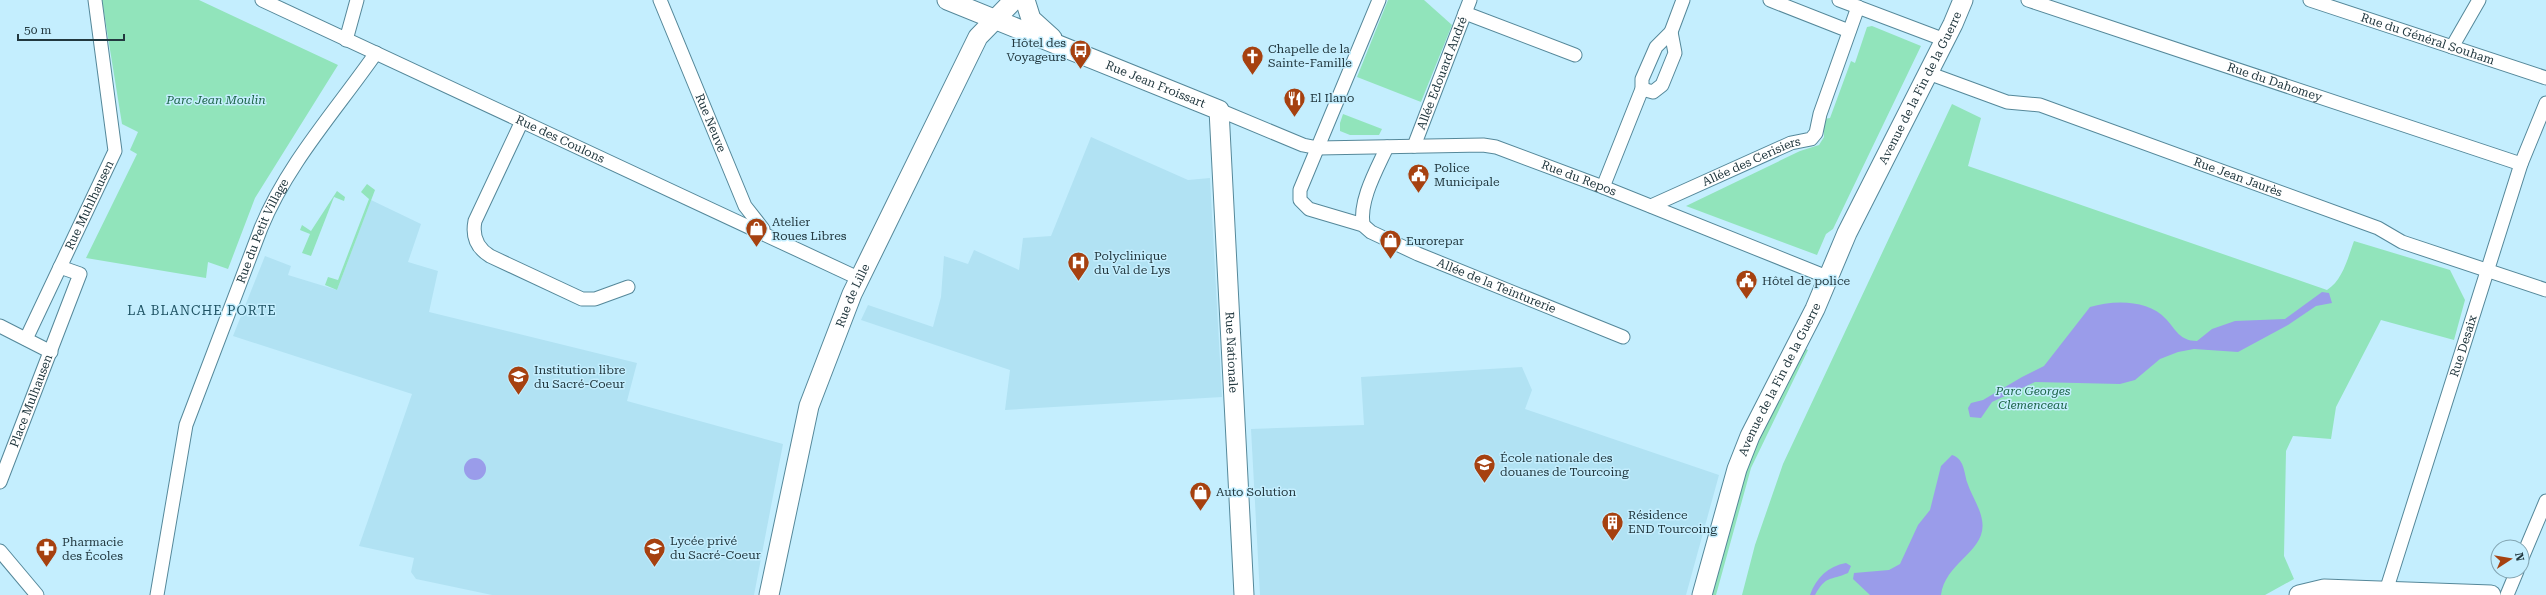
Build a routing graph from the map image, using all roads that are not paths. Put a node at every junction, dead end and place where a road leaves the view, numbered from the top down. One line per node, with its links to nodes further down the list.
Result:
1 (96, 0): 42 (street, Rue Muhlhausen)
2 (262, 0): 22 (street, Rue des Coulons)
3 (357, 0): 22 (street)
4 (660, 0): 41 (street, Rue Neuve)
5 (947, 0): 19 (main road, Rue Jean Froissart)
6 (1014, 0): 19 (main road, Rue de Lille)
7 (1025, 0): 24 (main road)
8 (1379, 0): 36 (street, Allée de la Teinturerie)
9 (1470, 0): 18 (street, Allée Edouard André)
10 (1683, 0): 21 (street)
11 (1770, 0): 20 (street)
12 (1839, 0): 17 (street)
13 (1963, 0): 23 (main road, Avenue de la Fin de la Guerre)
14 (2028, 0): 37 (street, Rue du Dahomey)
15 (2310, 0): 25 (street, Rue du Général Souham)
16 (2479, 0): 25 (street)
17 (1858, 7): 20 (street, Allée des Cerisiers); 23 (street)
18 (1465, 13): 27 (street); 34 (street, Allée Edouard André)
19 (994, 20): 24 (main road, Rue Jean Froissart); 45 (main road, Rue de Lille)
20 (1849, 31): 39 (street, Allée des Cerisiers)
21 (1671, 32): 30 (street); 30 (street)
22 (346, 40): 26 (street, Rue des Coulons)
23 (1945, 40): 28 (main road, Avenue de la Fin de la Guerre)
24 (1060, 46): 32 (main road, Rue Jean Froissart)
25 (2452, 47): 29 (street, Rue du Général Souham)
26 (376, 53): 33 (street, Rue des Coulons); 59 (street, Rue du Petit Village)
27 (1575, 55)
28 (1928, 73): 43 (street, Rue Jean Jaurès); 44 (main road, Avenue de la Fin de la Guerre)
29 (2546, 78)
30 (1642, 89): 38 (street)
31 (2546, 104): 37 (street, Rue Desaix)
32 (1219, 110): 36 (street, Rue Jean Froissart); 61 (main road, Rue Nationale)
33 (522, 122): 41 (street, Rue des Coulons); 46 (street)
34 (1414, 146): 35 (street, Rue du Repos); 38 (street, Rue du Repos)
35 (1387, 147): 36 (street, Rue du Repos); 40 (street)
36 (1318, 148): 40 (street, Allée de la Teinturerie)
37 (2521, 164): 43 (street, Rue Desaix)
38 (1603, 187): 39 (street, Rue du Repos)
39 (1651, 206): 44 (street, Rue du Repos)
40 (1367, 228): 49 (street, Allée de la Teinturerie)
41 (774, 237): 45 (street, Rue des Coulons)
42 (60, 267): 50 (street, Rue Muhlhausen); 51 (street)
43 (2487, 270): 47 (street, Rue Jean Jaurès); 57 (street, Rue Desaix)
44 (1827, 277): 62 (main road, Avenue de la Fin de la Guerre)
45 (858, 278): 60 (main road, Rue de Lille)
46 (628, 287)
47 (2546, 290)
48 (0, 326): 50 (street, Place Mulhausen)
49 (1623, 336)
50 (26, 339): 51 (street, Place Mulhausen)
51 (51, 352): 52 (street, Place Mulhausen)
52 (0, 482)
53 (2546, 501): 54 (street)
54 (2530, 539)
55 (0, 551): 58 (street)
56 (2514, 579): 65 (street)
57 (2386, 591): 63 (main road); 64 (main road)
58 (37, 595)
59 (157, 595)
60 (769, 595)
61 (1244, 595)
62 (1702, 595)
63 (2299, 595)
64 (2492, 595)
65 (2507, 595)

